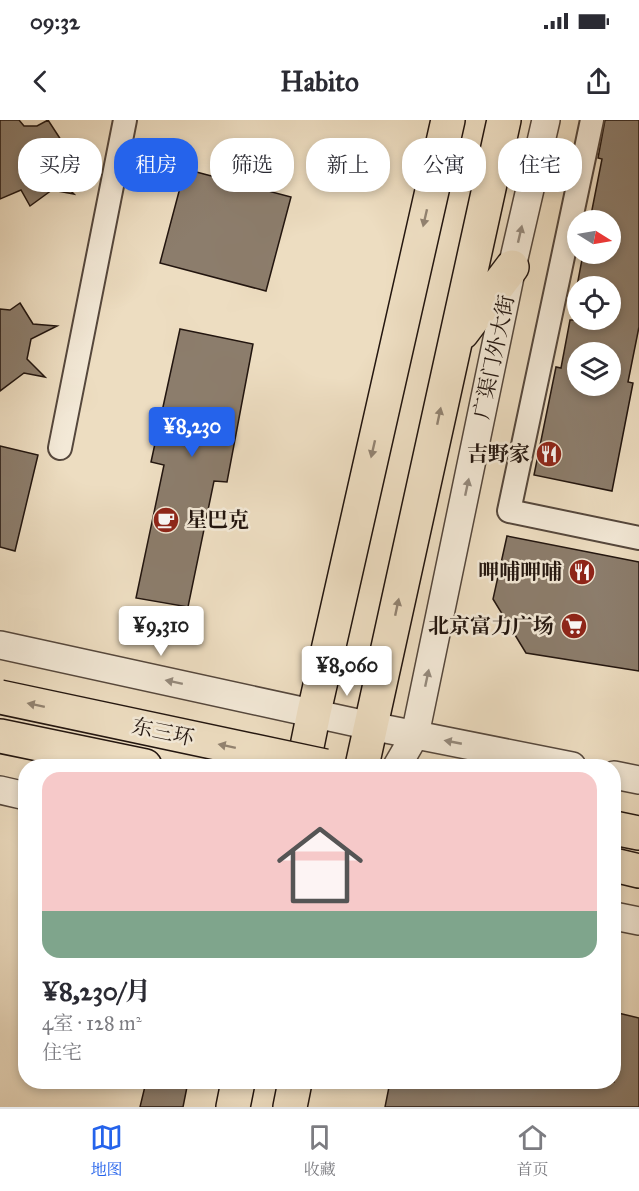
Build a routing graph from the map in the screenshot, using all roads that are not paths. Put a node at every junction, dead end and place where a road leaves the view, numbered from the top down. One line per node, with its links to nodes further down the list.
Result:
1 (125, 120): 8 (street)
2 (448, 120): 12 (main road, one-way to 12)
3 (504, 120): 7 (main road, 广渠门外大街)
4 (546, 120): 6 (street, 广渠门外大街, one-way to 4)
5 (592, 120): 9 (street)
6 (512, 267): 7 (main road); 14 (street, 广渠门外大街, one-way to 6)
7 (455, 342): 13 (main road, 广渠门外大街, one-way to 7)
8 (60, 448)
9 (639, 538)
10 (0, 645): 12 (street, one-way to 10)
11 (0, 698): 17 (main road, 东三环, one-way to 11, bridge)
12 (314, 712): 13 (street); 18 (main road)
13 (371, 726): 14 (street); 19 (main road, 广渠门外大街)
14 (416, 735): 20 (street, 广渠门外大街); 21 (street, one-way to 14)
15 (0, 736): 16 (main road, 东三环)
16 (111, 759)
17 (292, 759)
18 (304, 759)
19 (364, 759)
20 (401, 759)
21 (538, 759)
22 (621, 776): 23 (street)
23 (639, 780)
24 (0, 790): 25 (street)
25 (18, 794)
26 (621, 829): 27 (main road)
27 (639, 833)
28 (621, 867): 29 (main road)
29 (639, 871)
30 (621, 917): 31 (street)
31 (639, 921)
32 (237, 1089): 34 (main road)
33 (294, 1089): 35 (main road)
34 (233, 1107)
35 (290, 1107)

